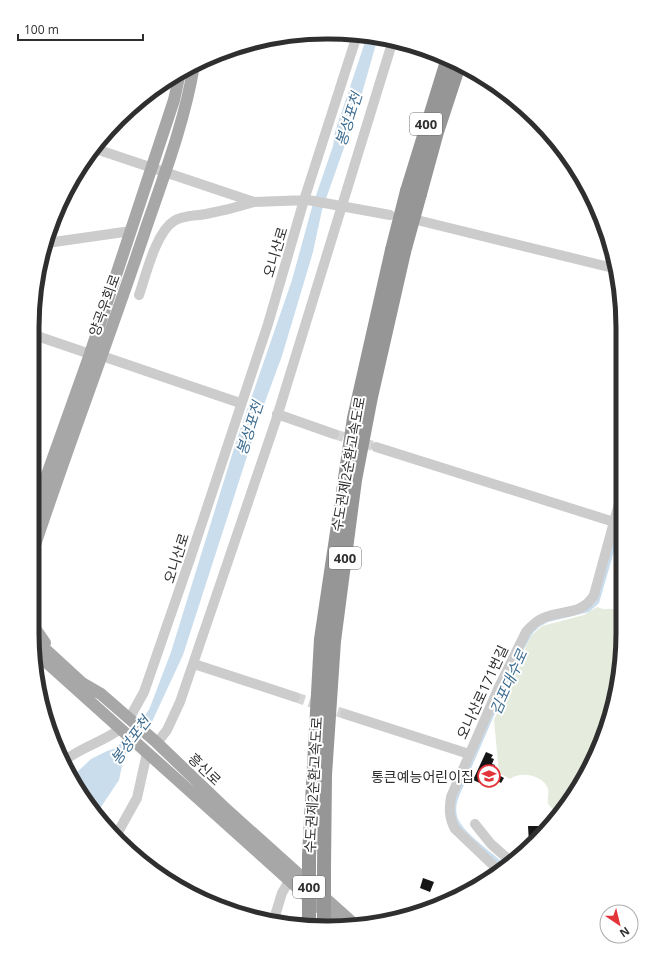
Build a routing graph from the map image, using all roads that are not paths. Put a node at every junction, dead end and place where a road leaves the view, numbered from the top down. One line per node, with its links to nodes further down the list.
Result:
1 (355, 40): 11 (street, 오니산로)
2 (391, 47): 13 (street)
3 (446, 65): 10 (highway, 수도권제2순환고속도로 / 400)
4 (457, 70): 10 (highway, 수도권제2순환고속도로 / 400)
5 (192, 73): 9 (main road, 양곡우회로)
6 (178, 81): 8 (main road, 양곡우회로)
7 (100, 150): 8 (street)
8 (152, 168): 9 (street); 16 (main road, 양곡우회로)
9 (165, 172): 12 (street); 22 (main road, 양곡우회로)
10 (413, 192): 18 (highway, 수도권제2순환고속도로 / 400, bridge)
11 (306, 200): 12 (street); 13 (street); 23 (street, 오니산로)
12 (254, 202): 20 (street)
13 (340, 206): 14 (street); 24 (street)
14 (390, 216)
15 (421, 221): 19 (street)
16 (131, 231): 17 (street); 22 (main road, 양곡우회로)
17 (52, 242)
18 (398, 251): 51 (highway, 수도권제2순환고속도로 / 400, bridge); 53 (highway, 수도권제2순환고속도로 / 400, bridge)
19 (609, 267)
20 (139, 295)
21 (39, 337): 22 (street)
22 (96, 355): 23 (street); 27 (main road, 양곡우회로); 30 (main road, 양곡우회로)
23 (240, 403): 39 (street, 오니산로)
24 (277, 414): 25 (street); 35 (street)
25 (334, 434)
26 (376, 447): 29 (street)
27 (39, 498)
28 (616, 515): 29 (street, 오니산로171번길)
29 (614, 522): 43 (street, 오니산로171번길)
30 (39, 533)
31 (39, 637): 36 (main road)
32 (40, 646): 36 (main road, 흥신로)
33 (40, 655): 36 (main road, 흥신로)
34 (41, 662): 36 (main road)
35 (194, 664): 37 (street); 41 (street)
36 (56, 666): 39 (main road, 흥신로); 40 (main road, 흥신로)
37 (295, 696)
38 (346, 714): 43 (street, 오니산로171번길)
39 (131, 720): 41 (main road, 흥신로)
40 (122, 731): 42 (main road, 흥신로); 44 (street)
41 (156, 742): 52 (main road, 흥신로)
42 (146, 752): 46 (street); 49 (main road, 흥신로)
43 (469, 754): 48 (street, 오니산로171번길)
44 (68, 758)
45 (475, 824): 47 (street, 오니산로171번길)
46 (118, 832)
47 (506, 859)
48 (495, 867)
49 (289, 881): 50 (street); 54 (main road, 흥신로)
50 (275, 916)
51 (309, 920)
52 (349, 920)
53 (324, 921)
54 (334, 921)

